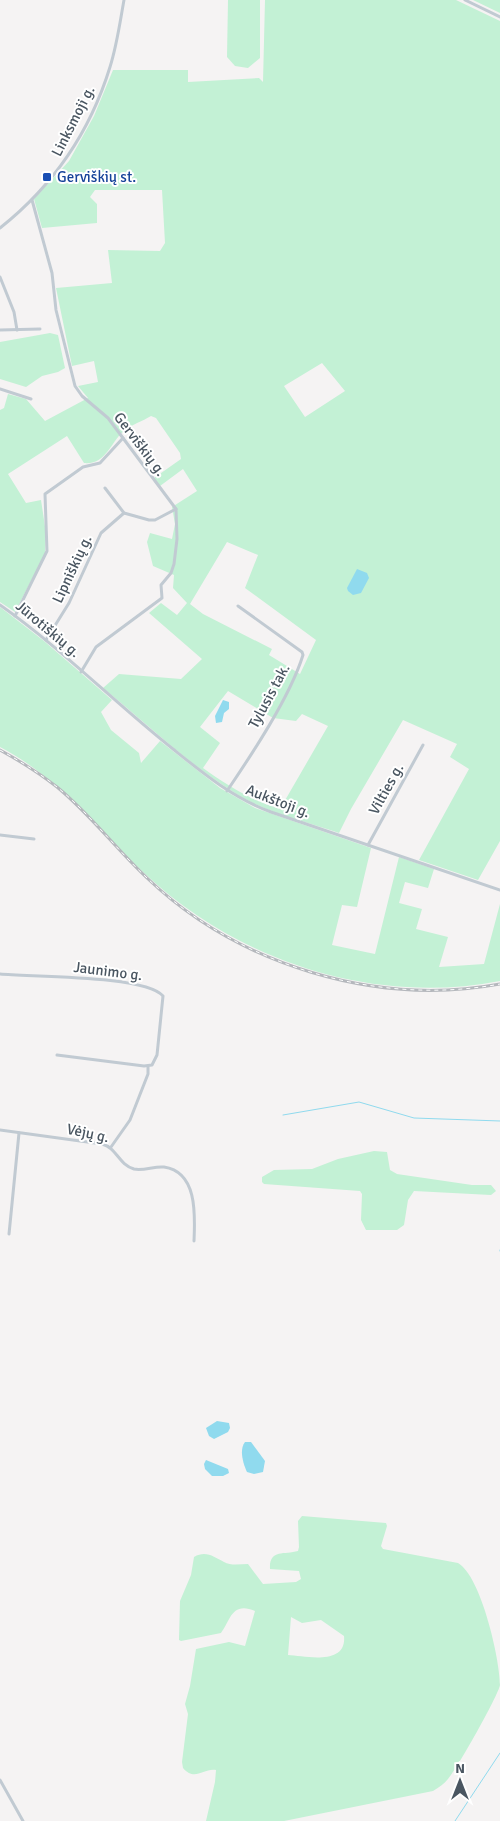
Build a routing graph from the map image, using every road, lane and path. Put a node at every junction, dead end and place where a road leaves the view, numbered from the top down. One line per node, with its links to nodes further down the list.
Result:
1 (124, 0): 4 (street, Linksmoji g.)
2 (465, 0): 3 (street)
3 (500, 17)
4 (32, 200): 5 (street, Linksmoji g.); 12 (street, Gerviškių g.)
5 (0, 228)
6 (0, 278): 9 (street)
7 (40, 328): 9 (street)
8 (0, 330): 9 (street)
9 (17, 330)
10 (0, 389): 11 (street)
11 (31, 400)
12 (123, 438): 14 (street, Gerviškių g.); 18 (street)
13 (105, 488): 15 (street)
14 (176, 509): 15 (street); 20 (street)
15 (124, 513): 19 (street, Lipniškių g.)
16 (0, 605): 18 (street, Jūrotiškių g.)
17 (238, 606): 22 (street, Tylusis tak.)
18 (15, 616): 19 (street, Jūrotiškių g.)
19 (46, 640): 20 (street, Jūrotiškių g.)
20 (81, 672): 22 (street, Aukštoji g.)
21 (423, 745): 25 (street, Vilties g.)
22 (227, 791): 25 (street, Aukštoji g.)
23 (0, 835): 24 (street)
24 (34, 839)
25 (368, 844): 26 (street, Aukštoji g.)
26 (500, 890)
27 (0, 974): 29 (street, Jaunimo g.)
28 (57, 1055): 29 (street)
29 (148, 1067): 32 (street)
30 (0, 1130): 31 (street, Vėjų g.)
31 (19, 1133): 32 (street, Vėjų g.); 33 (street)
32 (111, 1148): 34 (street, Vėjų g.)
33 (9, 1234)
34 (194, 1241)
35 (0, 1780): 36 (street)
36 (23, 1821)

